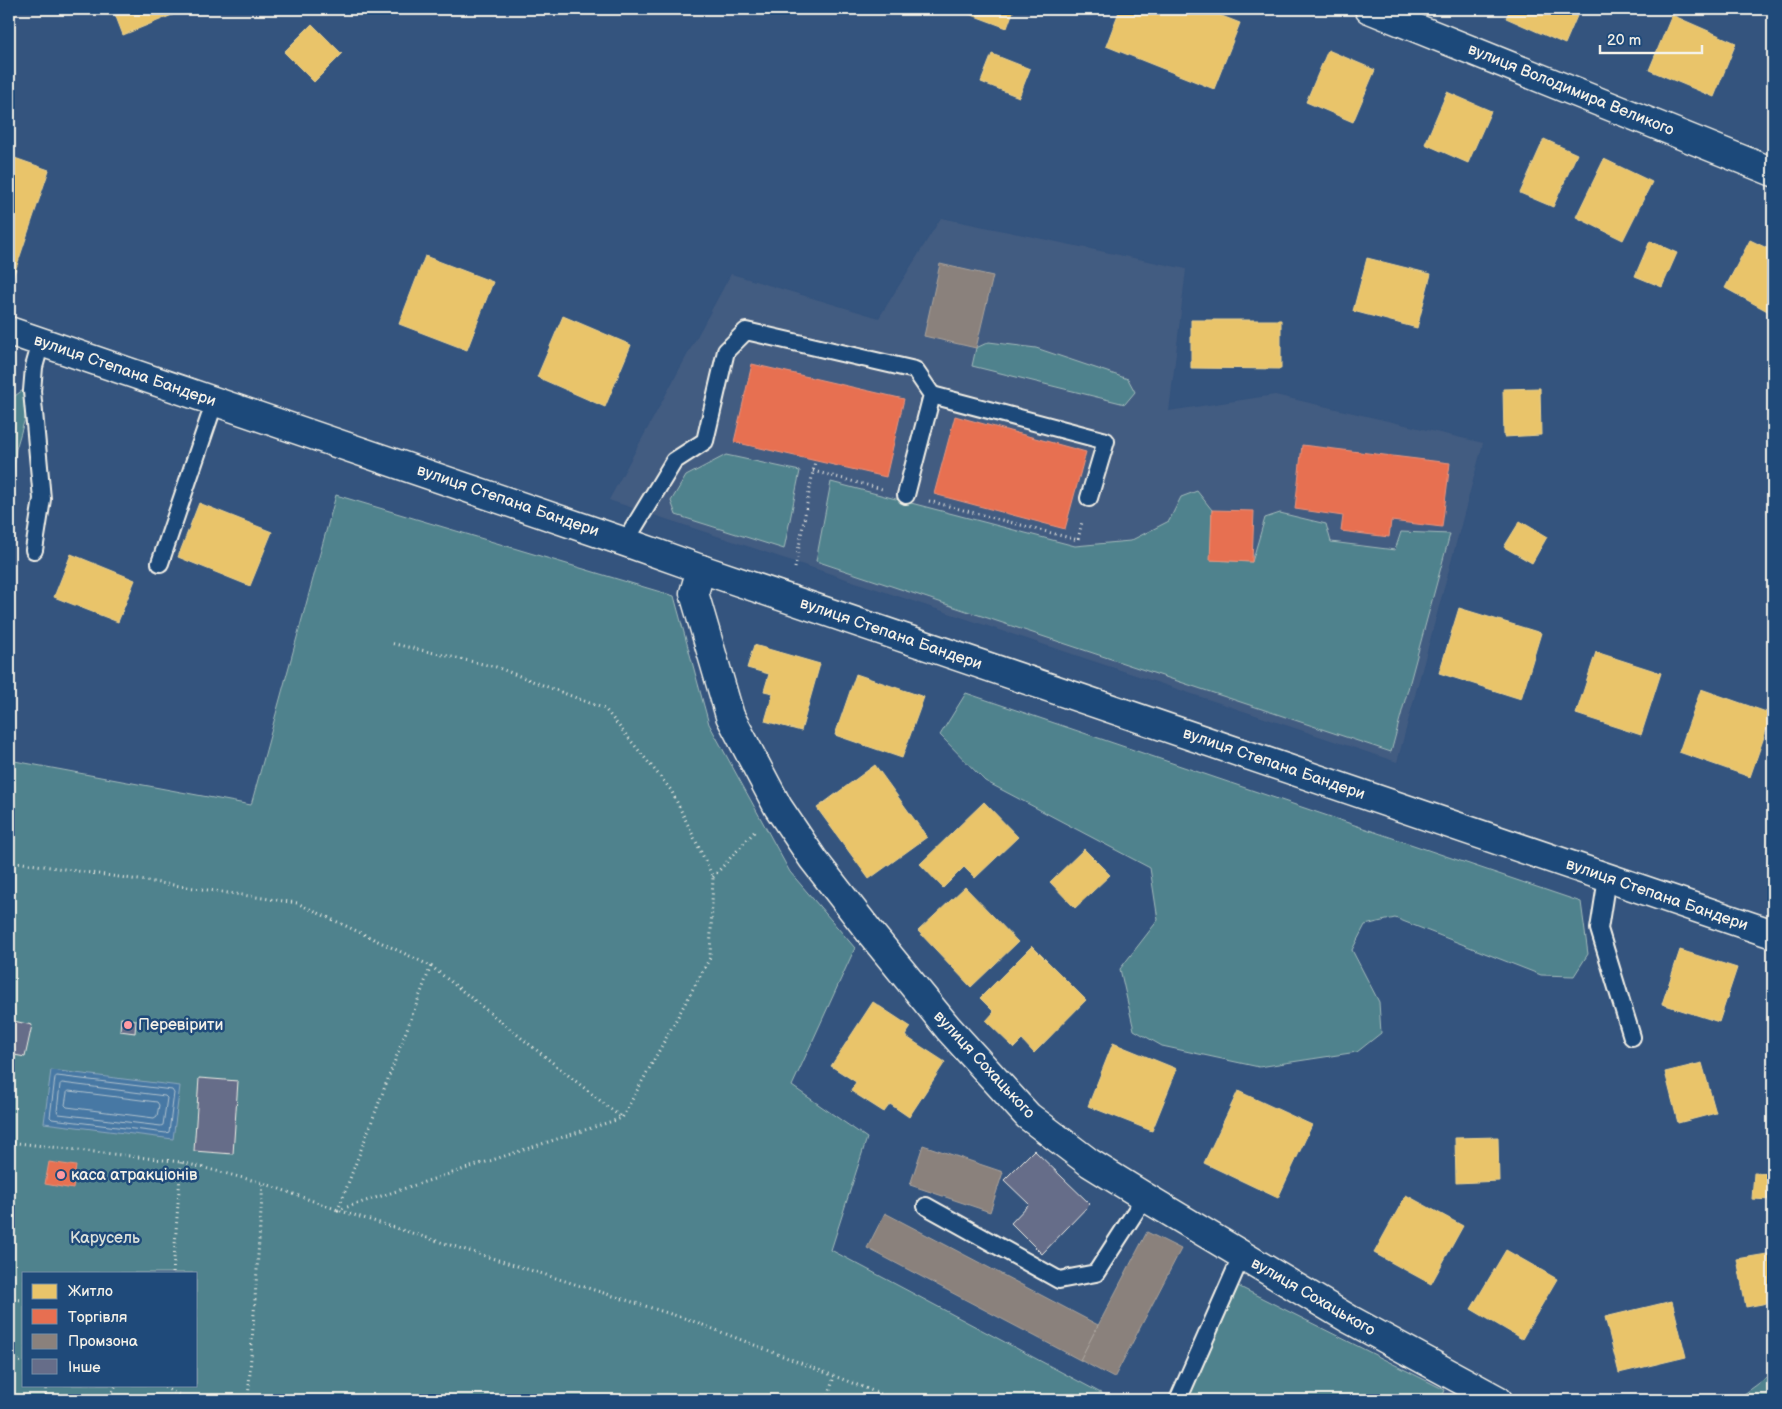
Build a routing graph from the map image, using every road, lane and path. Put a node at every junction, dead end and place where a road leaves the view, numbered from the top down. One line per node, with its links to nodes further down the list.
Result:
1 (1369, 9): 2 (main road, вулиця Володимира Великого)
2 (1773, 172)
3 (9, 331): 4 (main road, вулиця Степана Бандери)
4 (41, 342): 6 (main road, вулиця Степана Бандери); 12 (lane)
5 (932, 395): 9 (lane); 10 (lane); 11 (lane)
6 (215, 401): 11 (main road, вулиця Степана Бандери); 13 (lane)
7 (815, 461): 8 (path)
8 (813, 471): 9 (path); 15 (path)
9 (906, 495): 10 (path)
10 (1088, 498)
11 (625, 542): 14 (main road, вулиця Степана Бандери)
12 (34, 550)
13 (160, 562)
14 (701, 569): 17 (main road, вулиця Сохацького); 20 (main road, вулиця Степана Бандери)
15 (794, 574)
16 (390, 643): 19 (path)
17 (778, 807): 19 (path); 28 (main road, вулиця Сохацького)
18 (9, 861): 22 (path)
19 (713, 877): 24 (path)
20 (1607, 878): 21 (main road, вулиця Степана Бандери); 23 (lane)
21 (1773, 934)
22 (431, 966): 24 (path); 30 (path)
23 (1632, 1037)
24 (622, 1118): 30 (path)
25 (9, 1142): 26 (path)
26 (181, 1162): 27 (path); 32 (path)
27 (263, 1183): 30 (path); 44 (path)
28 (1145, 1197): 29 (lane); 31 (main road, вулиця Сохацького)
29 (926, 1206)
30 (338, 1210): 37 (path)
31 (1242, 1255): 47 (lane); 48 (main road, вулиця Сохацького)
32 (173, 1272)
33 (9, 1299): 34 (path)
34 (22, 1300)
35 (22, 1361): 36 (path)
36 (9, 1362)
37 (834, 1376): 45 (path); 46 (path)
38 (46, 1386): 41 (path)
39 (115, 1386): 42 (path)
40 (162, 1386): 43 (path)
41 (45, 1400)
42 (107, 1400)
43 (189, 1400)
44 (248, 1400)
45 (827, 1400)
46 (896, 1400)
47 (1178, 1400)
48 (1498, 1400)

